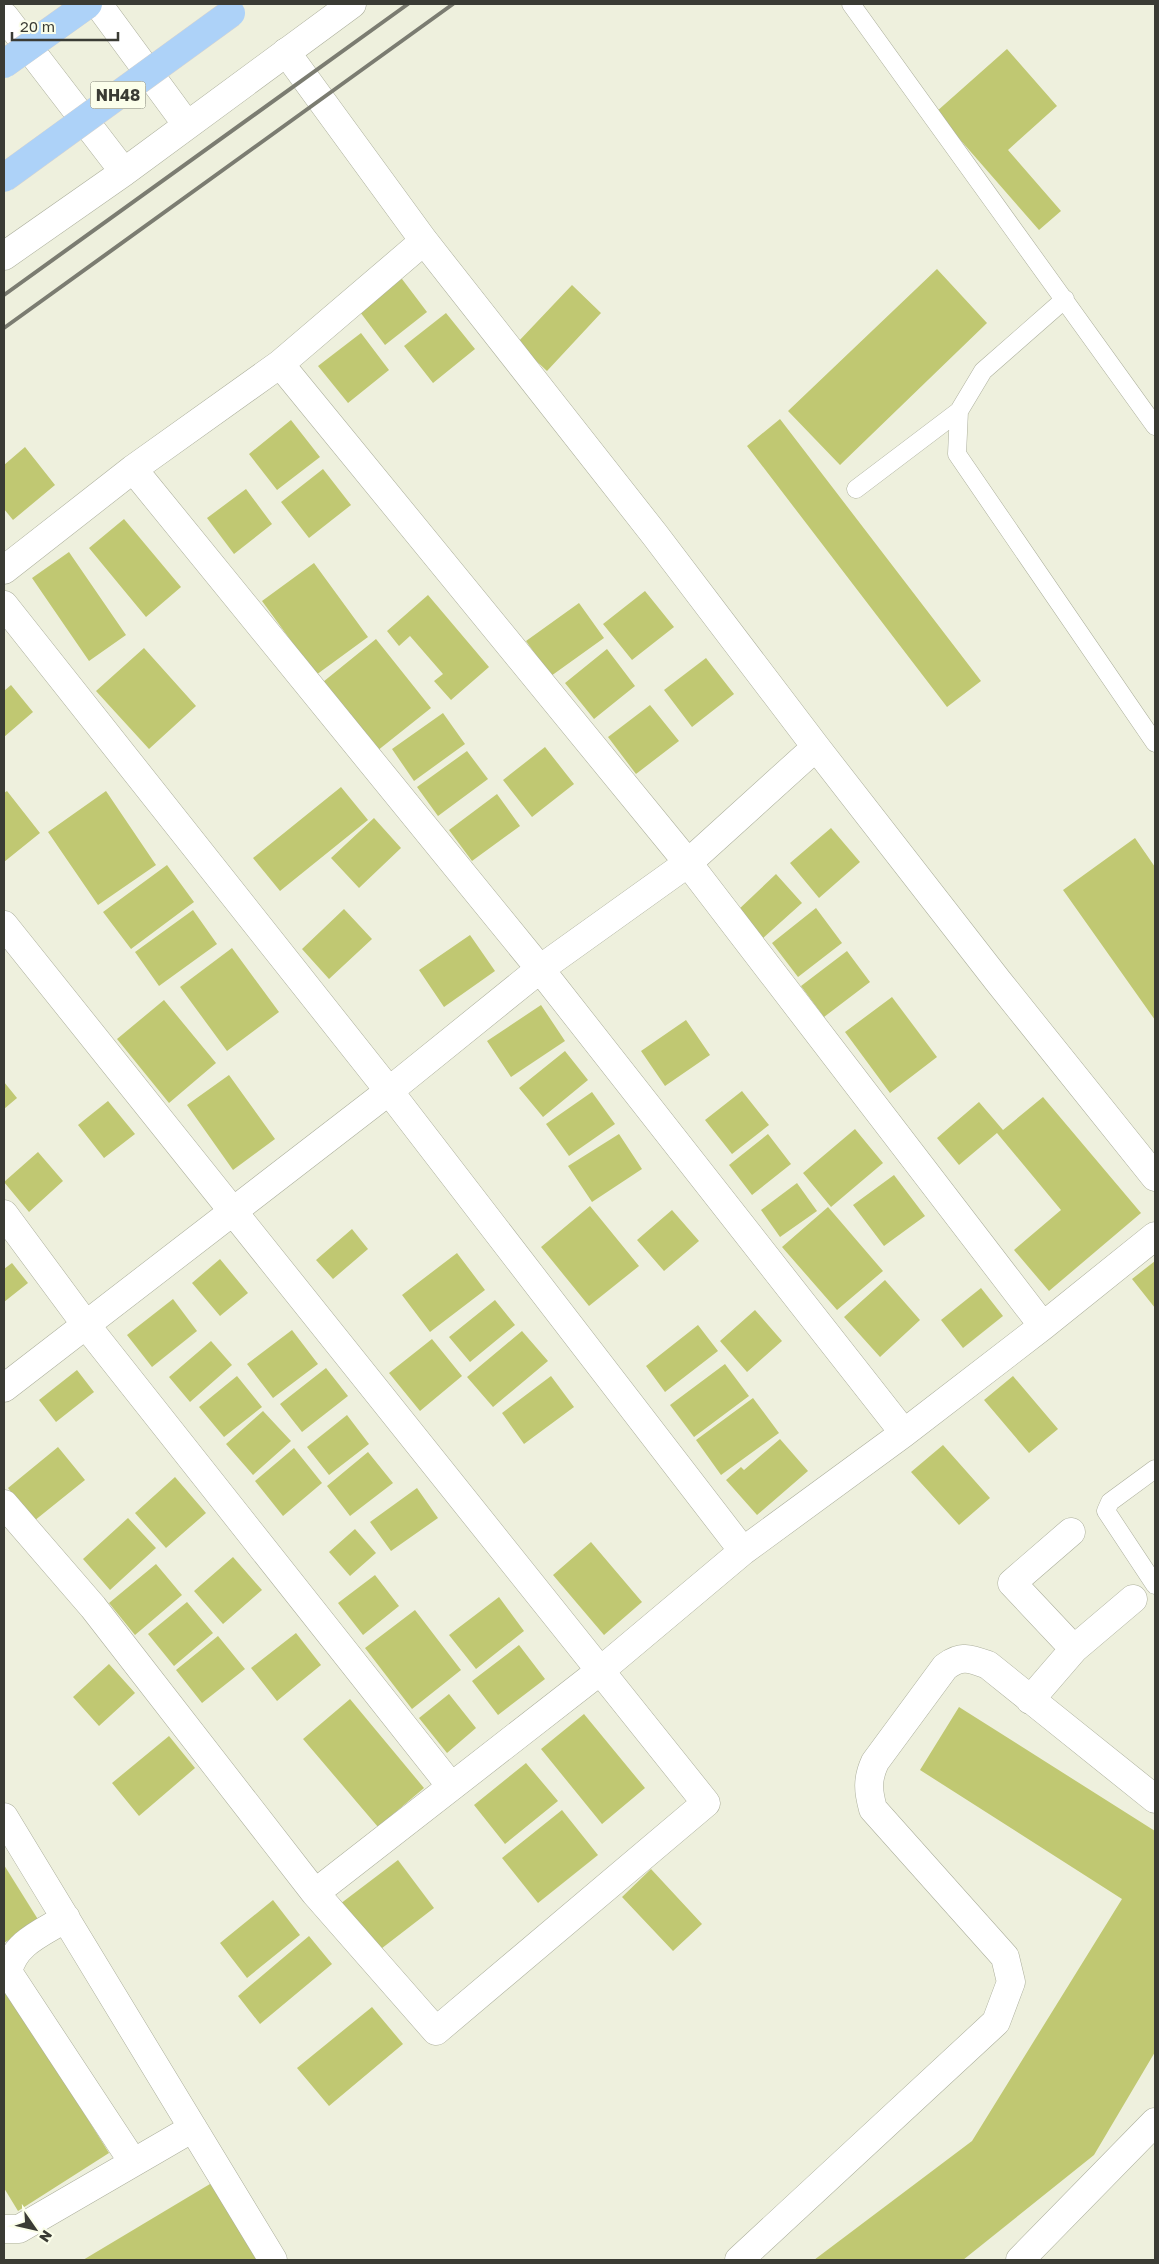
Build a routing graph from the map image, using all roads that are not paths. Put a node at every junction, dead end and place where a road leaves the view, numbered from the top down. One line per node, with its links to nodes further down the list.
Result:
1 (88, 4): 8 (highway, bridge)
2 (98, 4): 9 (street)
3 (352, 4): 7 (street)
4 (852, 4): 14 (lane)
5 (10, 13): 10 (street)
6 (231, 13): 11 (highway, NH48, bridge)
7 (286, 52): 9 (street); 12 (street)
8 (4, 64)
9 (187, 125): 10 (street)
10 (124, 172): 13 (street)
11 (4, 178)
12 (424, 241): 15 (street); 23 (street)
13 (4, 256)
14 (1065, 300): 16 (lane); 17 (lane)
15 (280, 364): 18 (street); 24 (street)
16 (959, 411): 19 (lane); 22 (lane)
17 (1155, 426)
18 (134, 468): 20 (street); 26 (street)
19 (856, 489)
20 (4, 570)
21 (4, 605): 27 (street)
22 (1155, 743)
23 (816, 747): 24 (street); 28 (street)
24 (688, 863): 26 (street); 33 (street)
25 (4, 926): 29 (street)
26 (540, 969): 27 (street); 35 (street)
27 (389, 1091): 29 (street); 39 (street)
28 (1155, 1177)
29 (232, 1212): 32 (street); 42 (street)
30 (4, 1214): 32 (street)
31 (1155, 1236): 33 (street)
32 (86, 1325): 34 (street); 44 (street)
33 (1043, 1326): 35 (street)
34 (4, 1388)
35 (904, 1433): 39 (street)
36 (1155, 1469): 40 (lane)
37 (4, 1504): 47 (street)
38 (1072, 1532): 41 (street)
39 (743, 1551): 42 (street)
40 (1144, 1592): 41 (street)
41 (1074, 1649): 43 (street)
42 (600, 1671): 44 (street); 47 (street)
43 (1030, 1700): 45 (street); 54 (street)
44 (450, 1785): 47 (street)
45 (1155, 1799)
46 (4, 1817): 48 (street)
47 (315, 1892)
48 (66, 1918): 50 (street); 51 (street)
49 (1155, 2122): 55 (street)
50 (193, 2128): 51 (street); 53 (street)
51 (133, 2162): 52 (street)
52 (5, 2230)
53 (273, 2260)
54 (739, 2260)
55 (1020, 2260)

